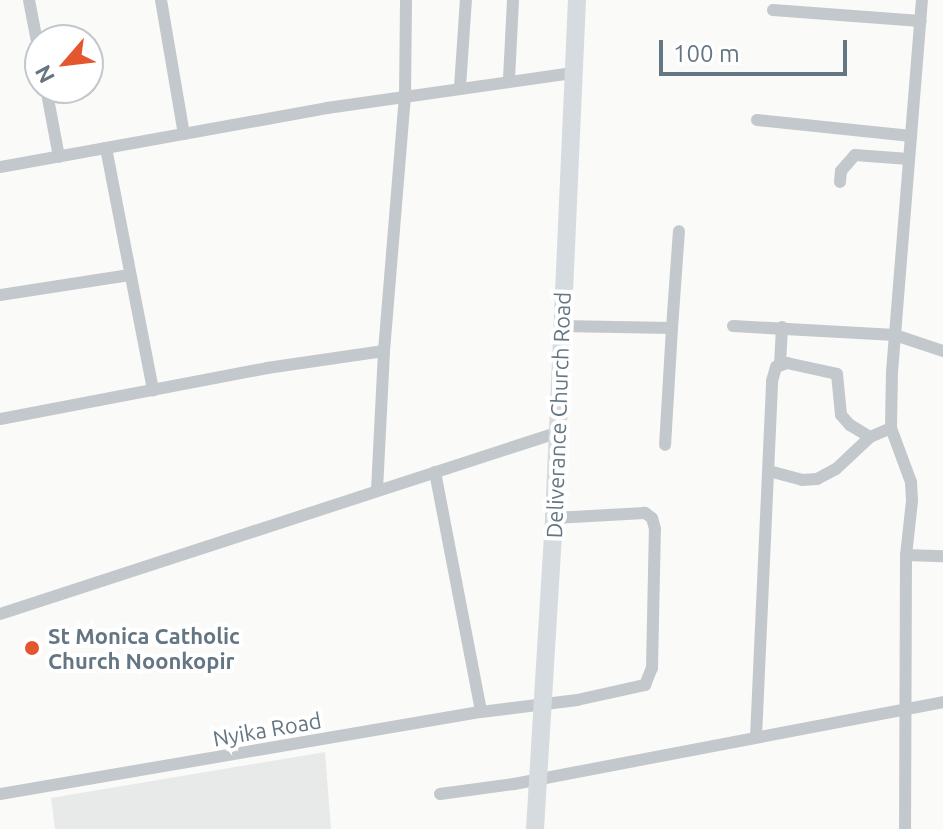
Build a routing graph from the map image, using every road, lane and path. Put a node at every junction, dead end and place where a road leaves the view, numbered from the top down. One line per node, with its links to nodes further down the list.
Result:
1 (29, 0): 10 (street)
2 (161, 0): 17 (street)
3 (406, 0): 14 (street)
4 (466, 0): 13 (street)
5 (513, 0): 12 (street)
6 (577, 0): 11 (street, Deliverance Church Road)
7 (922, 0): 9 (street)
8 (773, 10): 9 (street)
9 (921, 21): 18 (street)
10 (34, 24)
11 (573, 73): 12 (street); 27 (street, Deliverance Church Road)
12 (509, 79): 13 (street)
13 (460, 87): 14 (street)
14 (405, 97): 17 (street); 32 (street)
15 (49, 104): 20 (street)
16 (757, 120): 18 (street)
17 (184, 134): 19 (street)
18 (911, 136): 21 (street)
19 (106, 148): 20 (street); 25 (street)
20 (59, 157): 22 (street)
21 (909, 159): 23 (street); 31 (street)
22 (0, 167)
23 (840, 182)
24 (679, 231): 30 (street)
25 (129, 275): 26 (street); 35 (street)
26 (0, 295)
27 (561, 326): 30 (street); 38 (street, Deliverance Church Road)
28 (733, 326): 29 (street)
29 (782, 327): 31 (street); 34 (street)
30 (672, 328): 40 (street)
31 (895, 335): 33 (street); 37 (street)
32 (384, 351): 35 (street); 43 (street)
33 (943, 351)
34 (780, 365): 39 (street); 41 (street)
35 (153, 390): 36 (street)
36 (0, 419)
37 (891, 428): 39 (street); 45 (street)
38 (556, 433): 42 (street); 44 (street, Deliverance Church Road)
39 (870, 437): 41 (street)
40 (665, 445)
41 (769, 471): 52 (street)
42 (435, 472): 43 (street); 51 (street)
43 (377, 490): 47 (street)
44 (554, 518): 49 (street, Deliverance Church Road); 49 (street, Nyika Road)
45 (906, 555): 46 (street); 50 (street)
46 (943, 556)
47 (0, 614)
48 (943, 702): 50 (street)
49 (541, 704): 51 (street, Nyika Road); 53 (street, Deliverance Church Road)
50 (903, 709): 52 (street); 57 (street)
51 (481, 712): 54 (street, Nyika Road)
52 (756, 737): 53 (street)
53 (539, 777): 55 (street); 56 (street, Deliverance Church Road)
54 (0, 794)
55 (440, 794)
56 (535, 829)
57 (905, 829)

